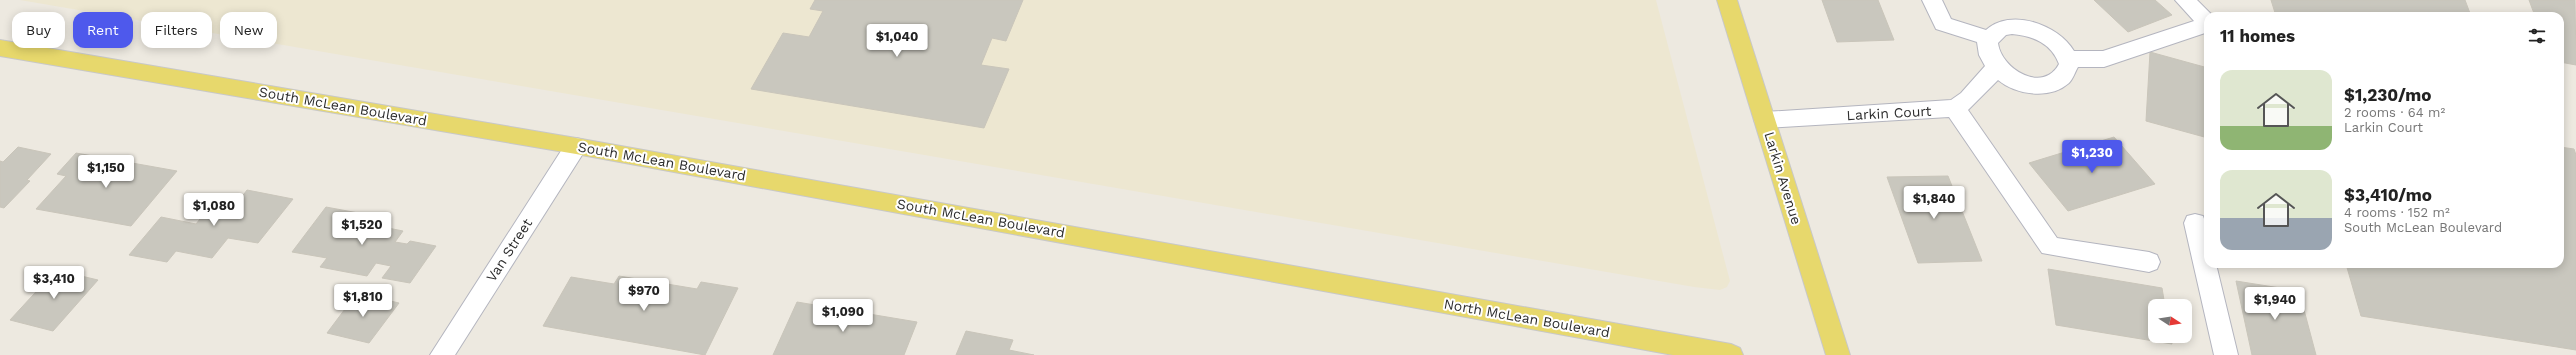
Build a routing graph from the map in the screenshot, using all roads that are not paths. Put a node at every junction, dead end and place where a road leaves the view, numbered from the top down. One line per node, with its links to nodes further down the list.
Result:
1 (1727, 0): 11 (main road, Larkin Avenue)
2 (1932, 0): 6 (street)
3 (2185, 0): 4 (street)
4 (2204, 20)
5 (2204, 25): 8 (street)
6 (1989, 38): 8 (street); 9 (street)
7 (0, 48): 12 (main road, South McLean Boulevard)
8 (2068, 58): 9 (street)
9 (1996, 68): 10 (street)
10 (1955, 108): 11 (street, Larkin Court); 15 (street)
11 (1765, 120): 20 (main road, Larkin Avenue)
12 (576, 146): 17 (main road, South McLean Boulevard); 18 (street, Van Street)
13 (2195, 223): 14 (street)
14 (2204, 261)
15 (2149, 262)
16 (2206, 268): 21 (street)
17 (1324, 281): 19 (main road, North McLean Boulevard)
18 (442, 355)
19 (1731, 355)
20 (1838, 355)
21 (2226, 355)

